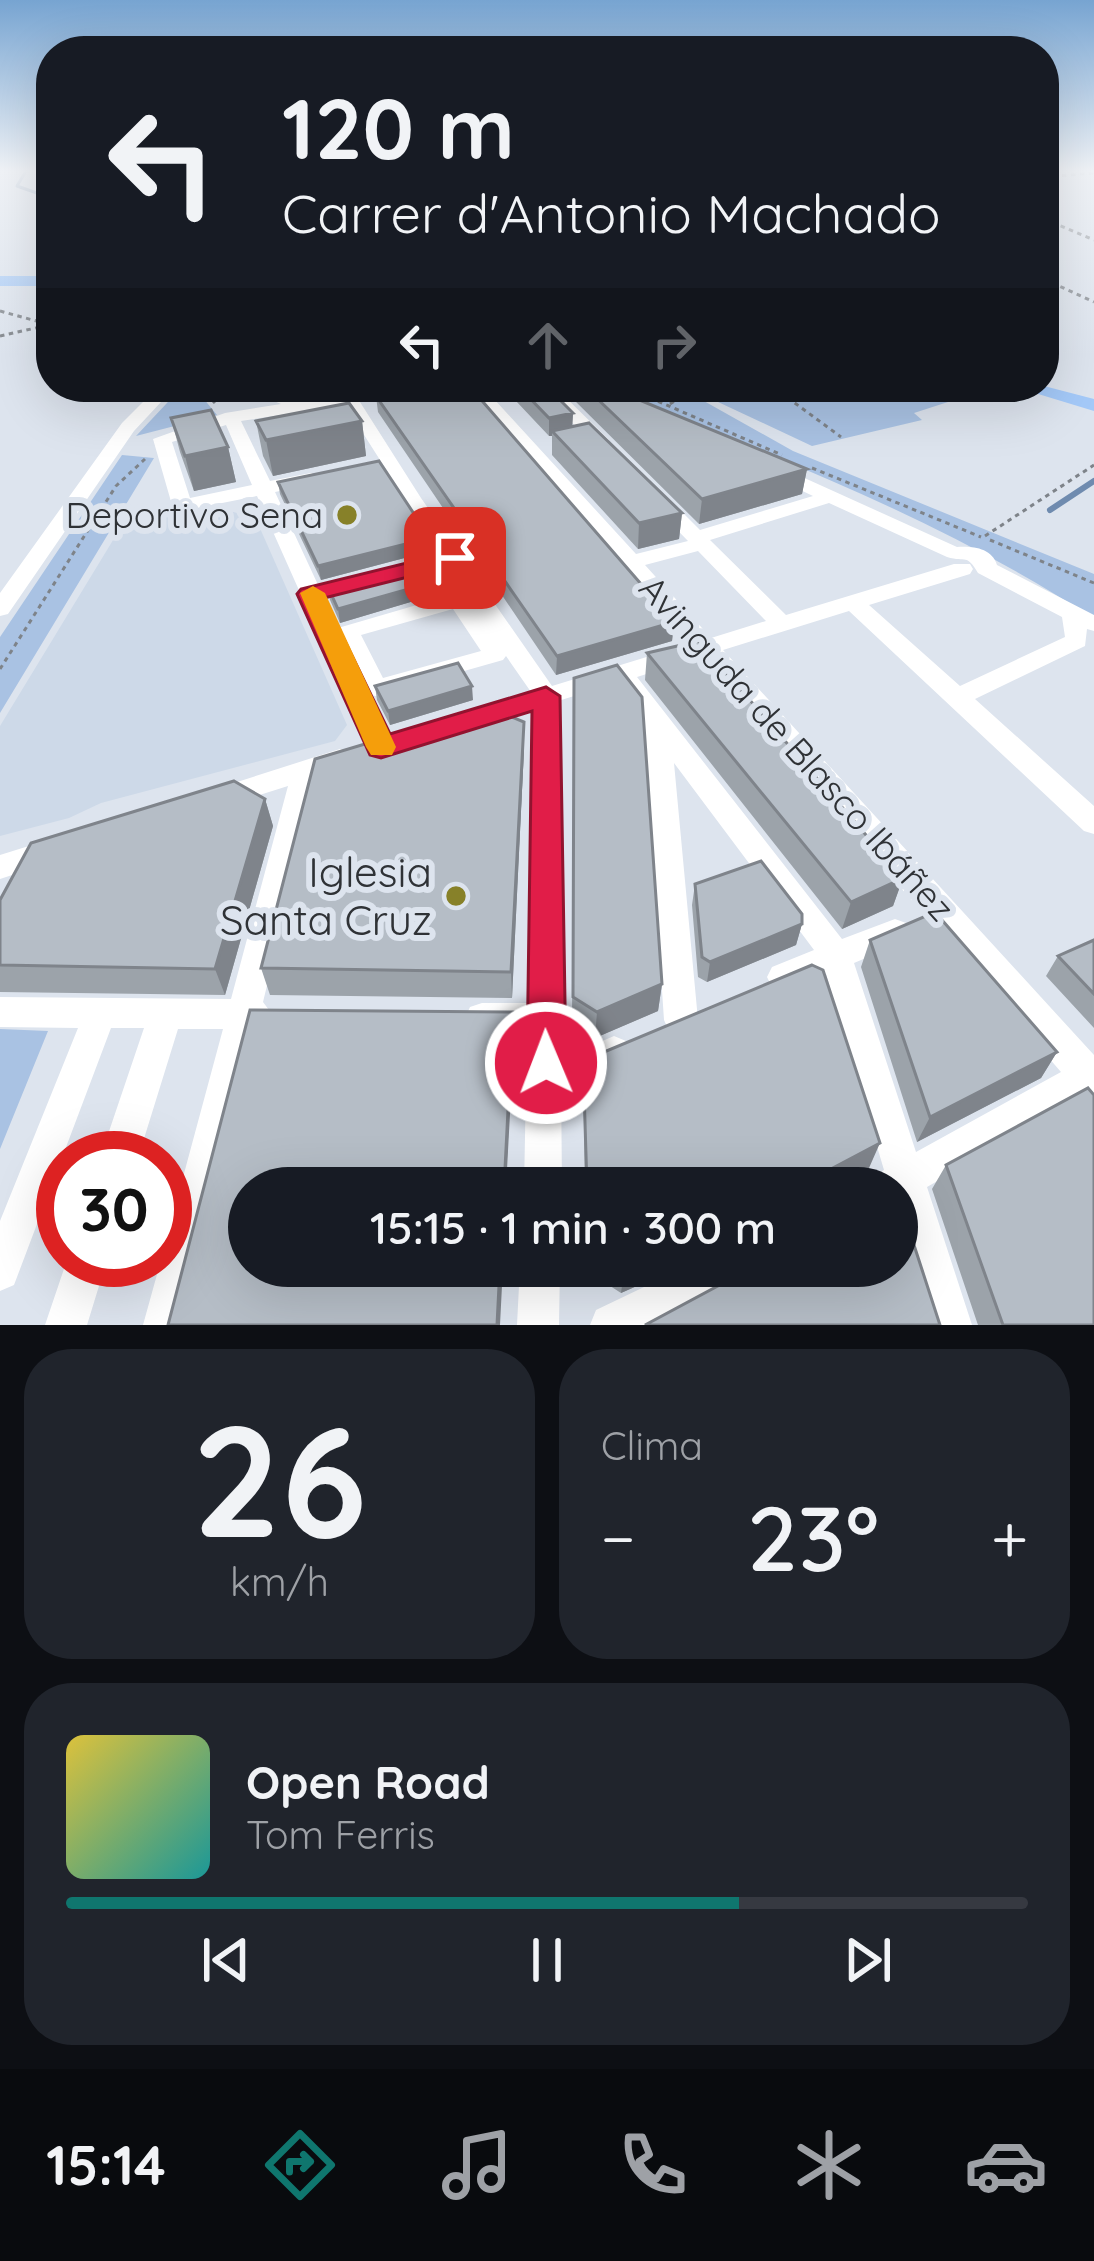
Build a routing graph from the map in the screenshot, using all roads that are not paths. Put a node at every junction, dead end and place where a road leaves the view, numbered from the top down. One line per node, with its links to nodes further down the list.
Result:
1 (0, 281): 2 (main road)
2 (36, 281)
3 (1059, 396): 12 (main road)
4 (153, 402): 25 (street)
5 (297, 402): 11 (street)
6 (341, 402): 11 (street)
7 (352, 402): 31 (street)
8 (488, 402): 13 (street, Avinguda de Blasco Ibáñez)
9 (501, 402): 13 (street, Avinguda de Blasco Ibáñez)
10 (557, 402): 15 (street)
11 (307, 405): 14 (street)
12 (1094, 405)
13 (500, 414): 22 (street, Avinguda de Blasco Ibáñez)
14 (231, 417): 19 (street); 19 (street)
15 (612, 453)
16 (758, 463): 20 (street)
17 (325, 476): 19 (street)
18 (645, 487): 21 (street)
19 (261, 490): 35 (street)
20 (831, 495): 21 (street); 23 (street)
21 (699, 540): 22 (street); 27 (street)
22 (630, 562): 28 (street, Avinguda de Blasco Ibáñez)
23 (967, 564): 24 (street); 26 (street)
24 (855, 604): 27 (street); 32 (street)
25 (0, 609)
26 (1084, 618): 32 (street)
27 (782, 623): 28 (street)
28 (704, 645): 29 (street); 40 (street, Avinguda de Blasco Ibáñez)
29 (620, 671): 31 (street); 33 (street)
30 (376, 688): 30 (street)
31 (546, 696): 34 (street); 50 (street)
32 (960, 696): 37 (street)
33 (657, 722): 41 (street); 51 (street)
34 (443, 728)
35 (306, 770): 36 (street); 46 (street)
36 (197, 804)
37 (1094, 823)
38 (68, 845): 39 (street)
39 (1, 868)
40 (944, 911): 41 (street); 53 (street, Avinguda de Blasco Ibáñez)
41 (836, 955): 42 (street); 56 (street)
42 (758, 988)
43 (720, 1004): 51 (street)
44 (0, 1012): 47 (street)
45 (166, 1013): 46 (street); 47 (street); 54 (street)
46 (244, 1013): 48 (street); 64 (street)
47 (100, 1014): 59 (street)
48 (291, 1014)
49 (453, 1017): 50 (street)
50 (545, 1019): 52 (street)
51 (659, 1030): 52 (street)
52 (546, 1063): 55 (street)
53 (1092, 1077): 57 (street)
54 (128, 1131)
55 (543, 1167)
56 (892, 1167)
57 (918, 1172)
58 (918, 1239): 67 (street)
59 (0, 1271)
60 (78, 1287): 63 (street)
61 (539, 1287): 65 (street)
62 (688, 1287): 66 (street)
63 (66, 1325)
64 (164, 1325)
65 (538, 1325)
66 (611, 1325)
67 (951, 1325)

